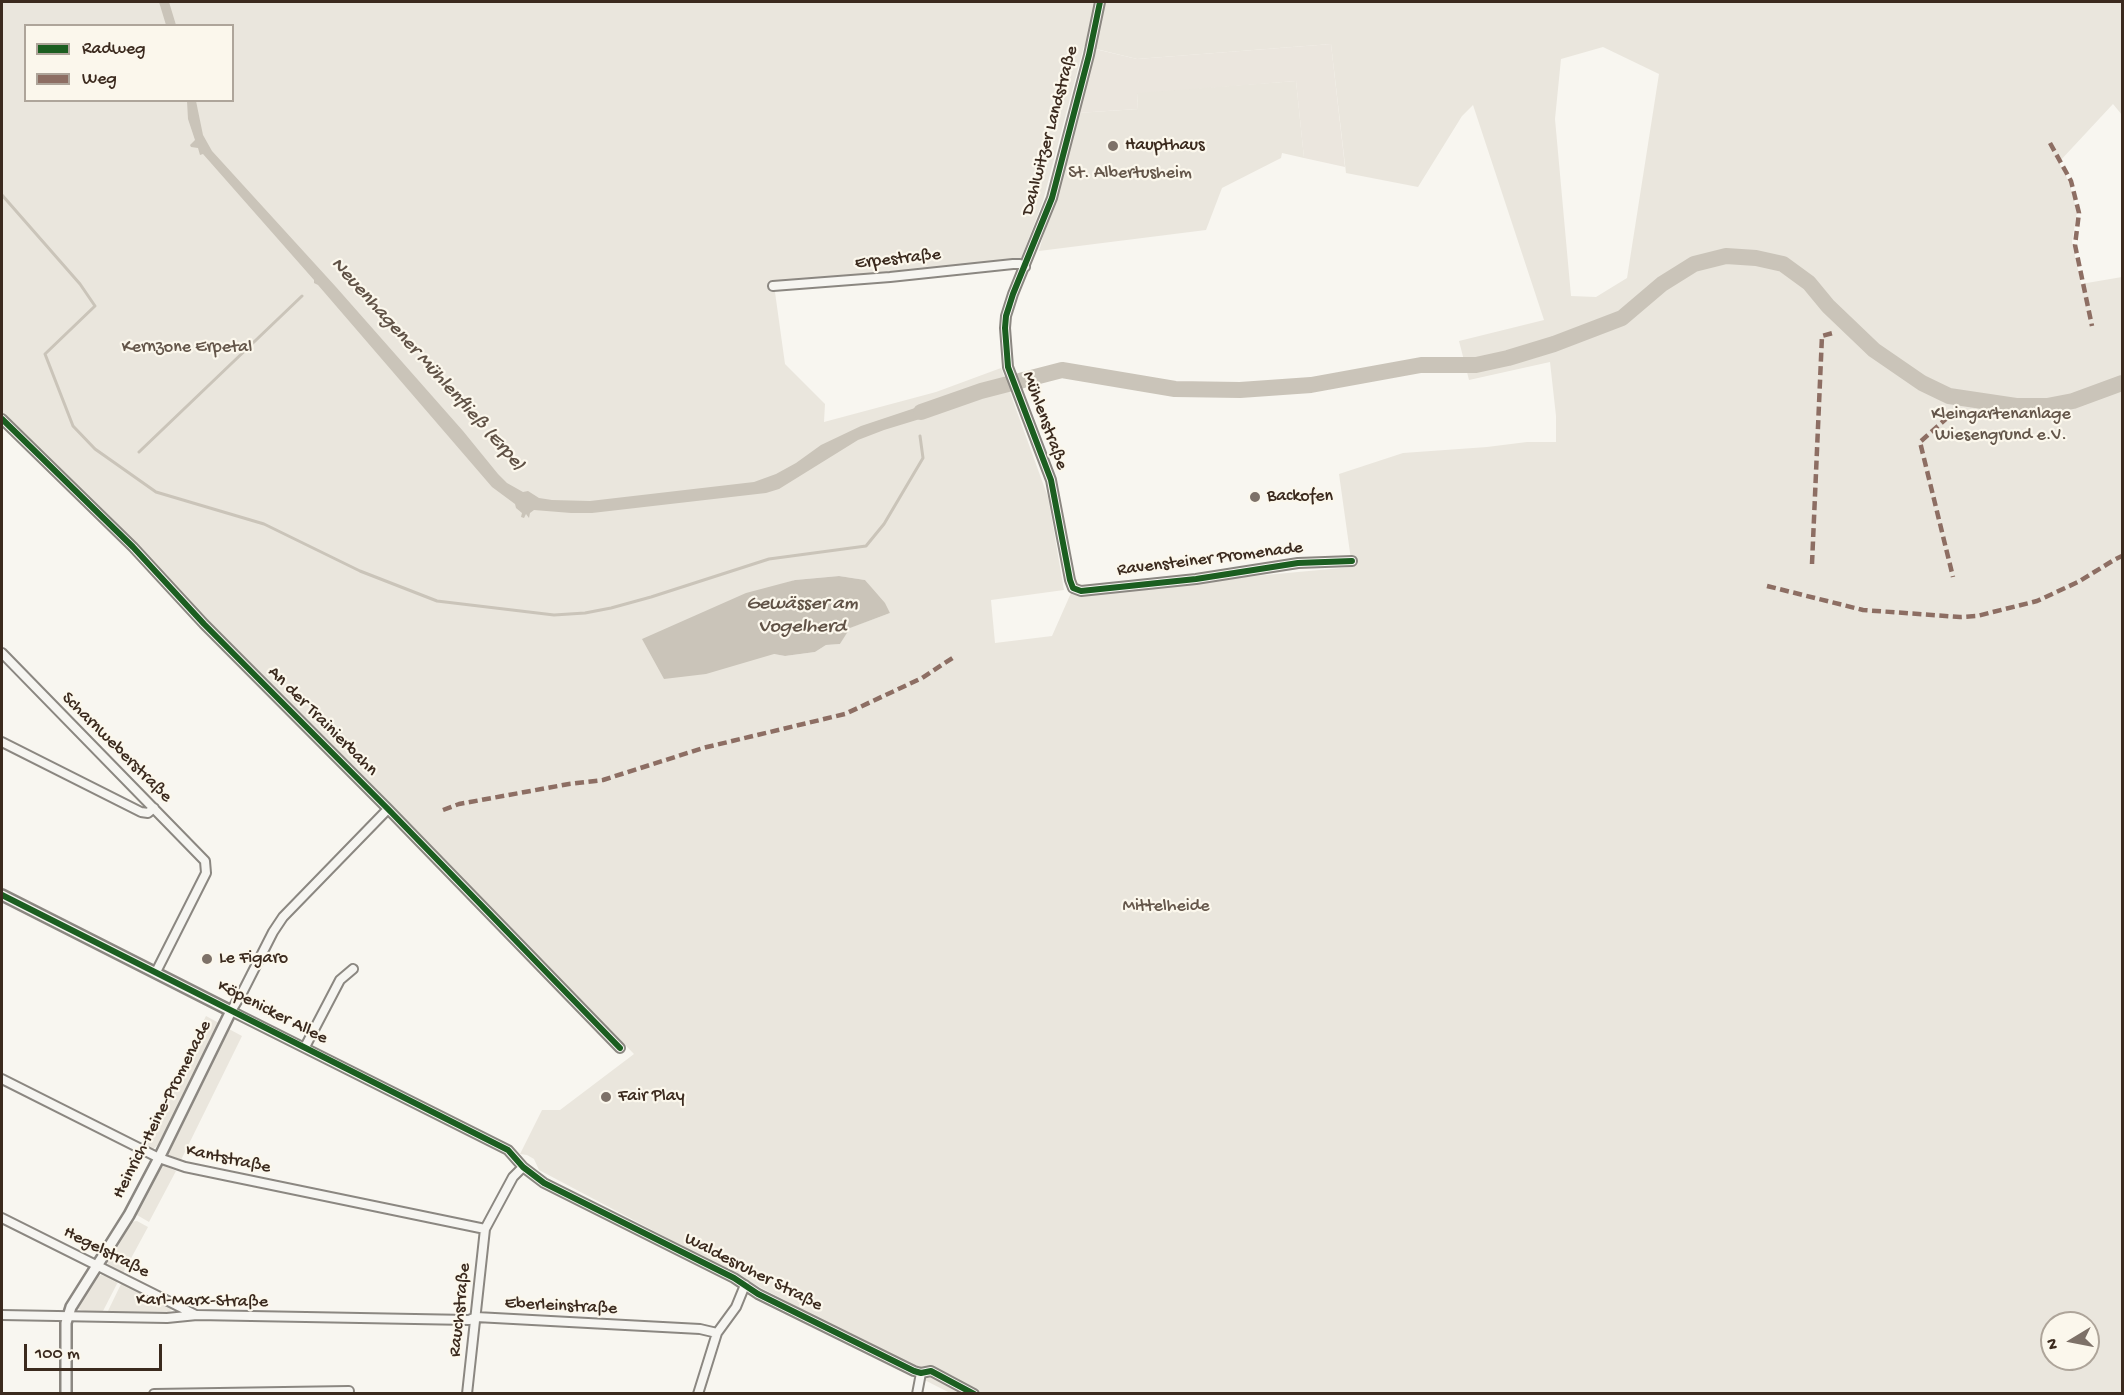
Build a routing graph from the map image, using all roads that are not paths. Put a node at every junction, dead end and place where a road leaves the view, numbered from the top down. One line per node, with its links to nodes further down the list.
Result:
1 (1100, 2): 2 (street, Dahlwitzer Landstraße)
2 (1025, 267): 3 (street, Erpestraße); 6 (street, Mühlenstraße)
3 (773, 286)
4 (2, 418): 10 (street, An der Trainierbahn)
5 (1352, 561): 6 (street, Ravensteiner Promenade)
6 (1073, 588)
7 (2, 653): 9 (street, Scharnweberstraße)
8 (2, 742): 9 (street)
9 (154, 808): 13 (street, Scharnweberstraße)
10 (388, 809): 14 (street, Heinrich-Heine-Promenade); 16 (street, An der Trainierbahn)
11 (2, 895): 13 (street, Köpenicker Allee)
12 (353, 969): 15 (street)
13 (156, 972): 14 (street, Köpenicker Allee)
14 (231, 1011): 15 (street, Köpenicker Allee); 18 (street, Heinrich-Heine-Promenade)
15 (305, 1047): 19 (street, Köpenicker Allee)
16 (620, 1048)
17 (2, 1079): 18 (street, Kantstraße)
18 (159, 1158): 21 (street, Kantstraße); 22 (street, Heinrich-Heine-Promenade)
19 (523, 1167): 21 (street, Rauchstraße); 23 (street, Waldesruher Straße)
20 (2, 1218): 22 (street, Hegelstraße)
21 (484, 1229): 27 (street, Rauchstraße)
22 (98, 1266): 25 (street, Heinrich-Heine-Promenade); 26 (street, Hegelstraße)
23 (745, 1285): 29 (street); 30 (street, Waldesruher Straße)
24 (2, 1315): 25 (street, Karl-Marx-Straße)
25 (68, 1315): 26 (street, Karl-Marx-Straße); 33 (street, Heinrich-Heine-Promenade)
26 (197, 1315): 28 (street, Karl-Marx-Straße)
27 (476, 1317): 28 (street, Eberleinstraße); 29 (street, Eberleinstraße); 35 (street, Rauchstraße)
28 (402, 1319)
29 (717, 1334): 36 (street)
30 (921, 1373): 37 (street); 38 (street, Waldesruher Straße)
31 (349, 1391): 32 (street)
32 (287, 1392): 34 (street)
33 (66, 1394)
34 (154, 1394)
35 (467, 1394)
36 (698, 1394)
37 (917, 1394)
38 (974, 1394)

